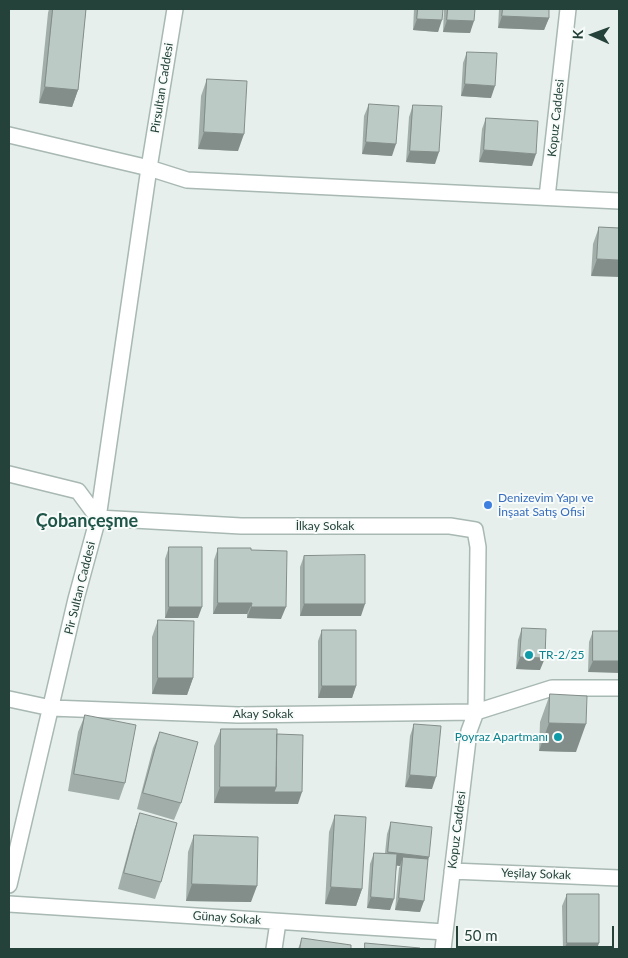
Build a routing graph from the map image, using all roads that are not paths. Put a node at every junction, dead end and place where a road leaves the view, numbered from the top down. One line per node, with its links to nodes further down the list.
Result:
1 (175, 9): 4 (street, Pirsultan Caddesi)
2 (568, 9): 5 (street, Kopuz Caddesi)
3 (9, 135): 4 (street)
4 (149, 168): 5 (street); 8 (street, Pir Sultan Caddesi)
5 (547, 197): 6 (street)
6 (619, 202)
7 (9, 474): 8 (street)
8 (98, 518): 11 (street, Pir Sultan Caddesi); 12 (street, İlkay Sokak)
9 (619, 688): 12 (street, Akay Sokak)
10 (9, 699): 11 (street, Akay Sokak)
11 (51, 708): 12 (street, Akay Sokak); 15 (street, Pir Sultan Caddesi)
12 (476, 712): 13 (street, Kopuz Caddesi)
13 (452, 871): 14 (street, Yeşilay Sokak); 18 (street, Kopuz Caddesi)
14 (619, 878)
15 (9, 885)
16 (9, 904): 17 (street, Günay Sokak)
17 (278, 922): 18 (street, Günay Sokak); 19 (street)
18 (445, 932): 20 (street, Kopuz Caddesi)
19 (274, 949)
20 (443, 949)

